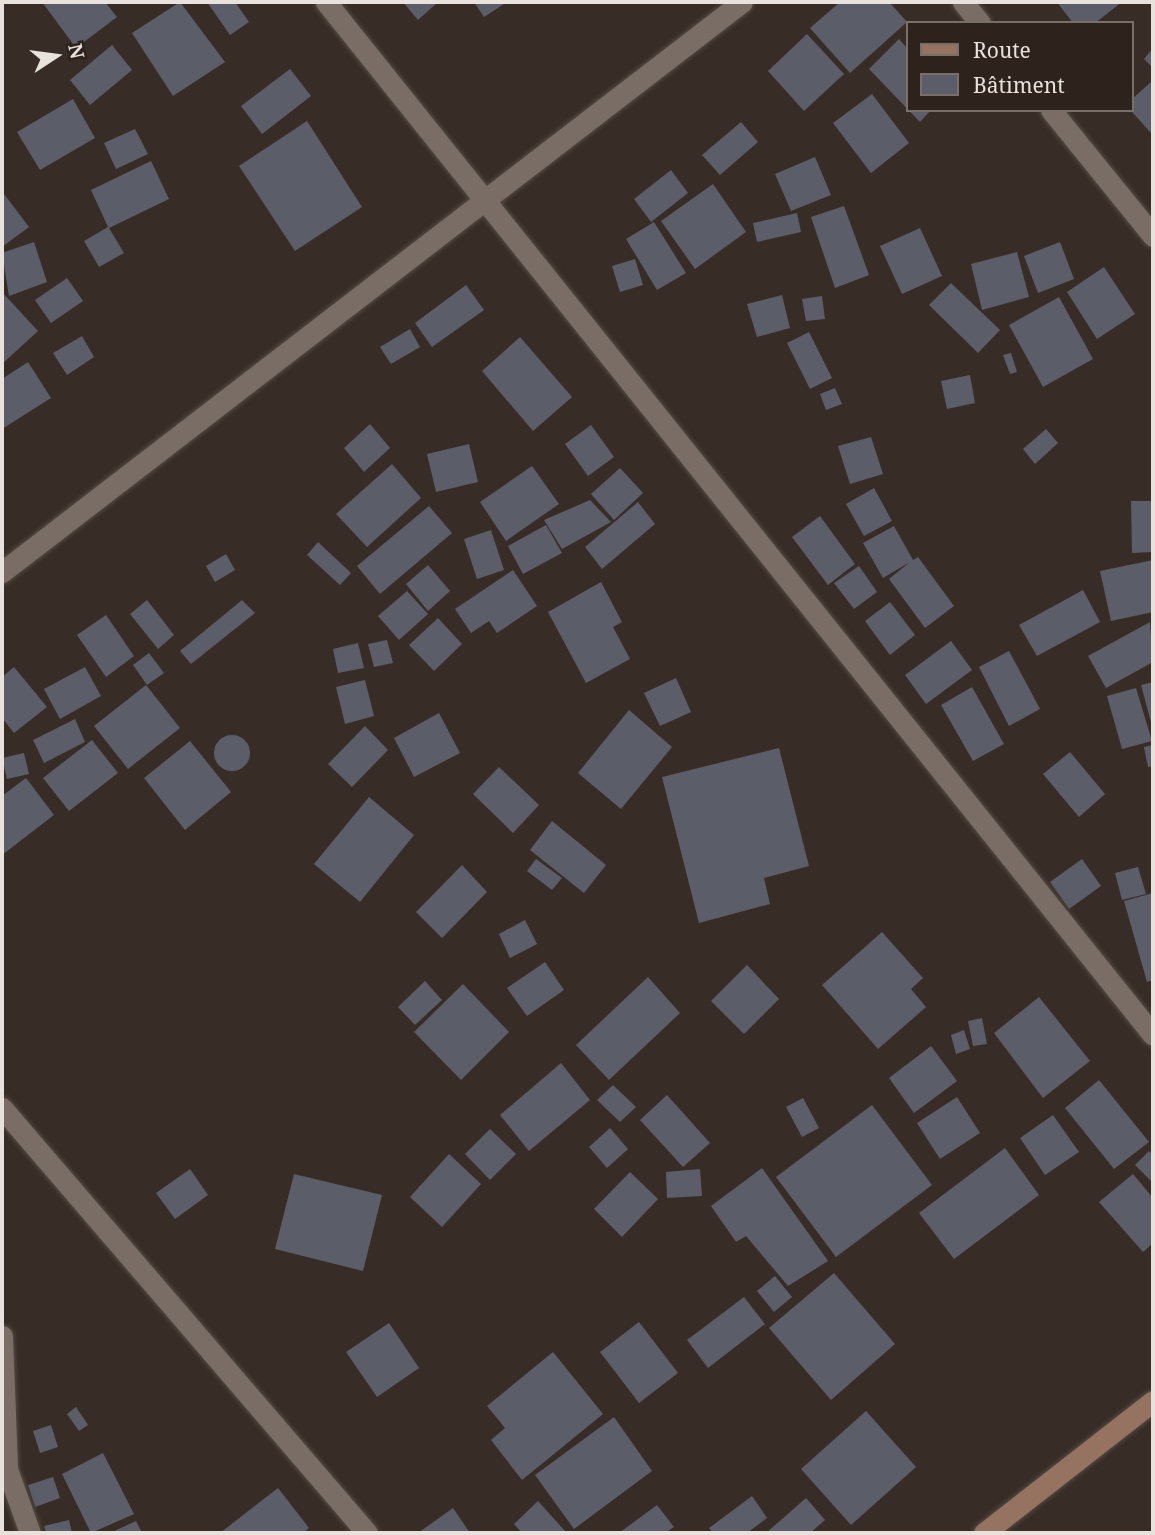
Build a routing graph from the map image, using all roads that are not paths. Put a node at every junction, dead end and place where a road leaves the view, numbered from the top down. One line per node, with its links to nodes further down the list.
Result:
1 (326, 2): 6 (street)
2 (742, 2): 6 (street)
3 (963, 2): 4 (street)
4 (978, 21)
5 (1053, 112): 7 (street)
6 (483, 201): 8 (street); 9 (street)
7 (1153, 236)
8 (2, 572)
9 (1153, 1035)
10 (2, 1108): 14 (street)
11 (2, 1336): 13 (street)
12 (1153, 1401): 15 (street)
13 (30, 1533)
14 (367, 1533)
15 (985, 1533)

